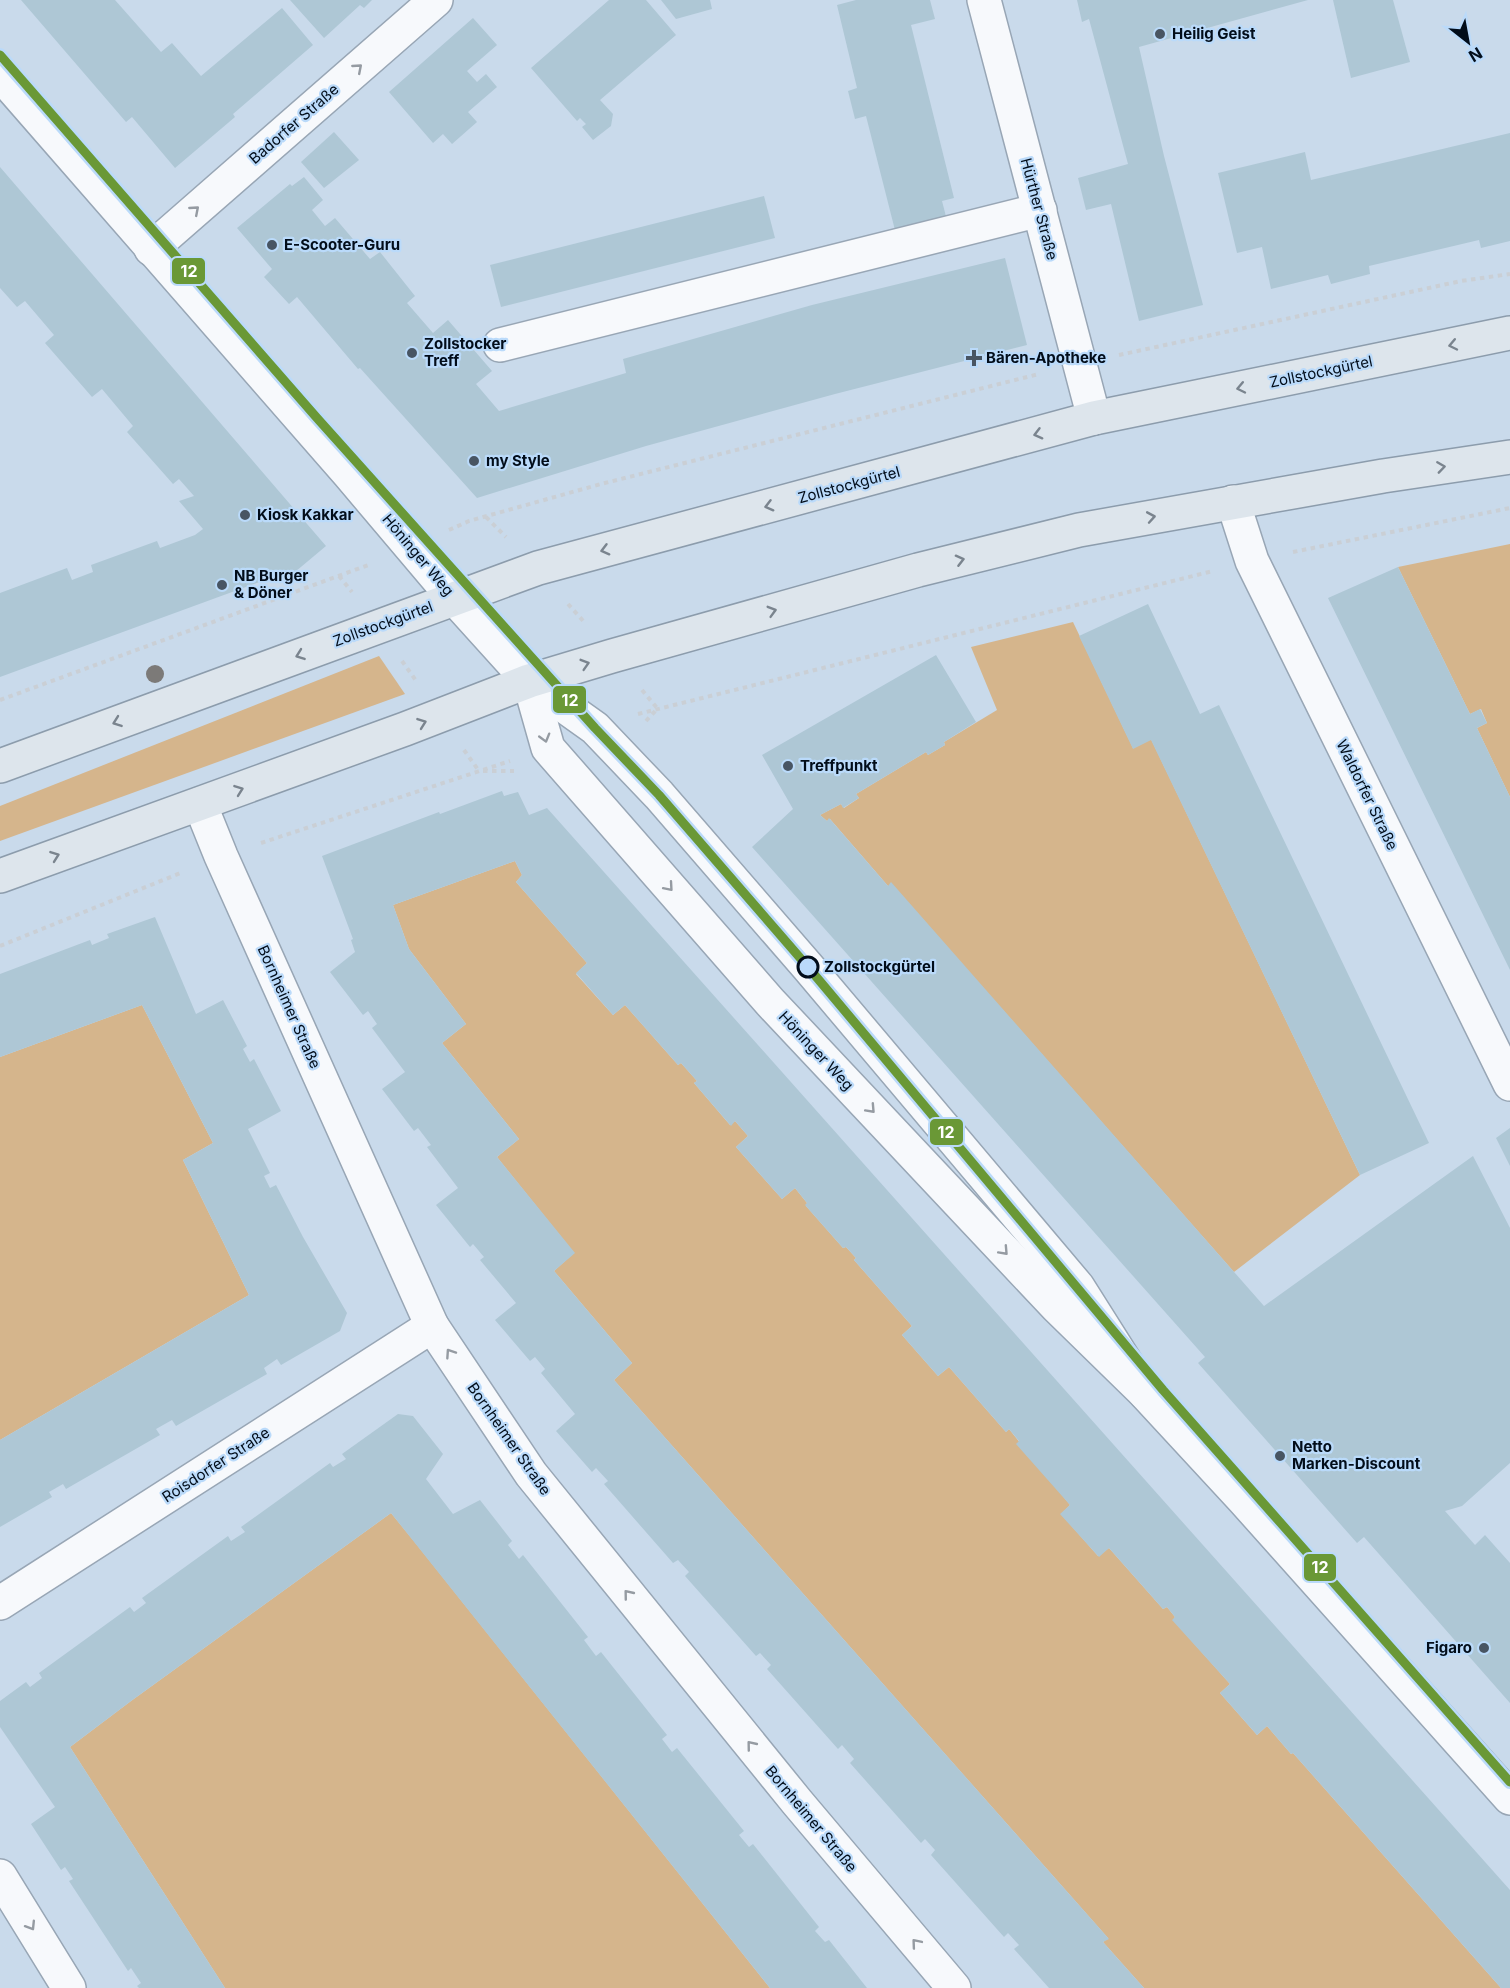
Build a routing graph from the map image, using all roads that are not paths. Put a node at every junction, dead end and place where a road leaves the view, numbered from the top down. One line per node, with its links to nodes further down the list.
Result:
1 (436, 0): 5 (street, Badorfer Straße, one-way to 1)
2 (984, 0): 4 (street, Hürther Straße)
3 (0, 74): 5 (street, Höninger Weg)
4 (1040, 210): 7 (street); 8 (street, Hürther Straße)
5 (152, 249): 11 (street, Höninger Weg)
6 (1510, 333): 8 (main road, Zollstockgürtel, one-way to 8)
7 (500, 345)
8 (1094, 418): 11 (main road, Zollstockgürtel, one-way to 11)
9 (1510, 457): 10 (main road, one-way to 9)
10 (1233, 502): 12 (main road, one-way to 10); 16 (street, Waldorfer Straße)
11 (454, 598): 12 (street, Höninger Weg); 13 (main road, Zollstockgürtel, one-way to 13)
12 (529, 681): 14 (main road, one-way to 12); 18 (street, Höninger Weg); 18 (street, Höninger Weg, one-way to 18)
13 (0, 766)
14 (200, 804): 15 (main road, one-way to 14); 17 (street, Bornheimer Straße)
15 (0, 876)
16 (1510, 1084)
17 (432, 1326): 19 (street, Roisdorfer Straße); 23 (street, Bornheimer Straße, one-way to 17)
18 (1145, 1393): 20 (street, Höninger Weg)
19 (0, 1603)
20 (1510, 1797)
21 (0, 1876): 22 (street, one-way to 22)
22 (69, 1988)
23 (954, 1988)

